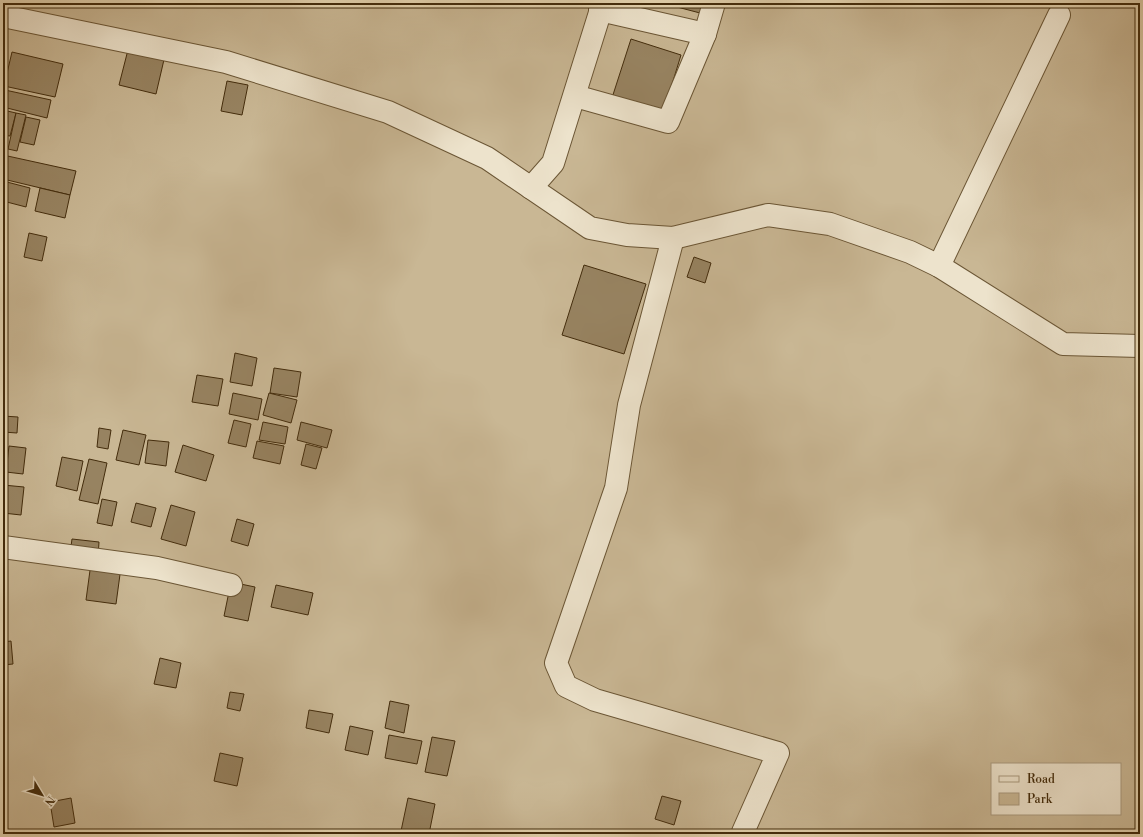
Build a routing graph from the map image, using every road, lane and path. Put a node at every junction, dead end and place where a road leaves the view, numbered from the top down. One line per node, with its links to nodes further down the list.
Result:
1 (714, 3): 5 (street)
2 (601, 7): 5 (street); 6 (street)
3 (1058, 15): 9 (street)
4 (3, 16): 7 (street)
5 (705, 34): 6 (street)
6 (575, 96): 7 (street)
7 (532, 188): 8 (street)
8 (673, 238): 9 (street); 13 (street)
9 (940, 266): 10 (street)
10 (1140, 346)
11 (3, 547): 12 (street)
12 (231, 585)
13 (744, 832)

